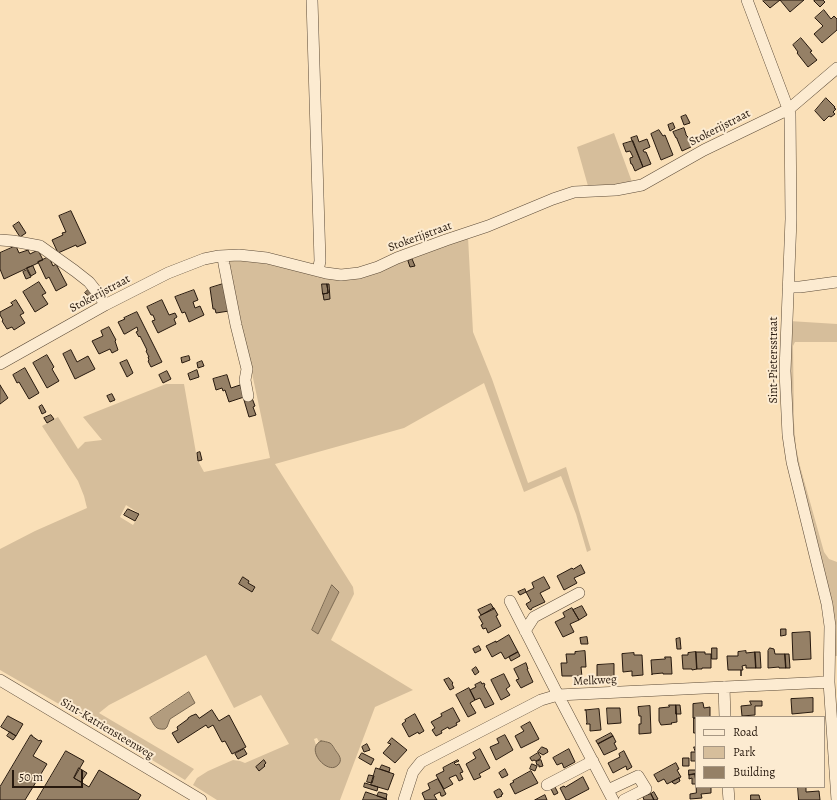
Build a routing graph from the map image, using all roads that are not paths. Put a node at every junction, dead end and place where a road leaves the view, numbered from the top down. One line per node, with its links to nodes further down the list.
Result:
1 (312, 0): 7 (street)
2 (747, 0): 4 (street, Sint-Pietersstraat)
3 (837, 68): 4 (street, Stokerijstraat)
4 (788, 109): 7 (street, Stokerijstraat); 9 (street, Sint-Pietersstraat)
5 (0, 240): 10 (street)
6 (223, 256): 7 (street, Stokerijstraat); 10 (street, Stokerijstraat); 12 (street)
7 (318, 271)
8 (837, 282): 9 (street)
9 (788, 287): 17 (street, Sint-Pietersstraat)
10 (105, 305): 11 (street, Stokerijstraat)
11 (0, 364)
12 (248, 396)
13 (579, 593): 15 (street)
14 (510, 601): 15 (street)
15 (525, 632): 19 (street)
16 (0, 680): 26 (street, Sint-Katriensteenweg)
17 (829, 682): 18 (street, Melkweg); 21 (street, Sint-Pietersstraat)
18 (724, 687): 19 (street, Melkweg); 20 (street)
19 (558, 695): 22 (street); 27 (street, Melkweg)
20 (725, 716)
21 (834, 724): 31 (street, Sint-Pietersstraat)
22 (593, 762): 23 (street); 25 (street)
23 (547, 785)
24 (728, 788): 30 (street)
25 (608, 790): 28 (street); 29 (street)
26 (201, 800)
27 (404, 800)
28 (613, 800)
29 (624, 800)
30 (729, 800)
31 (837, 800)

